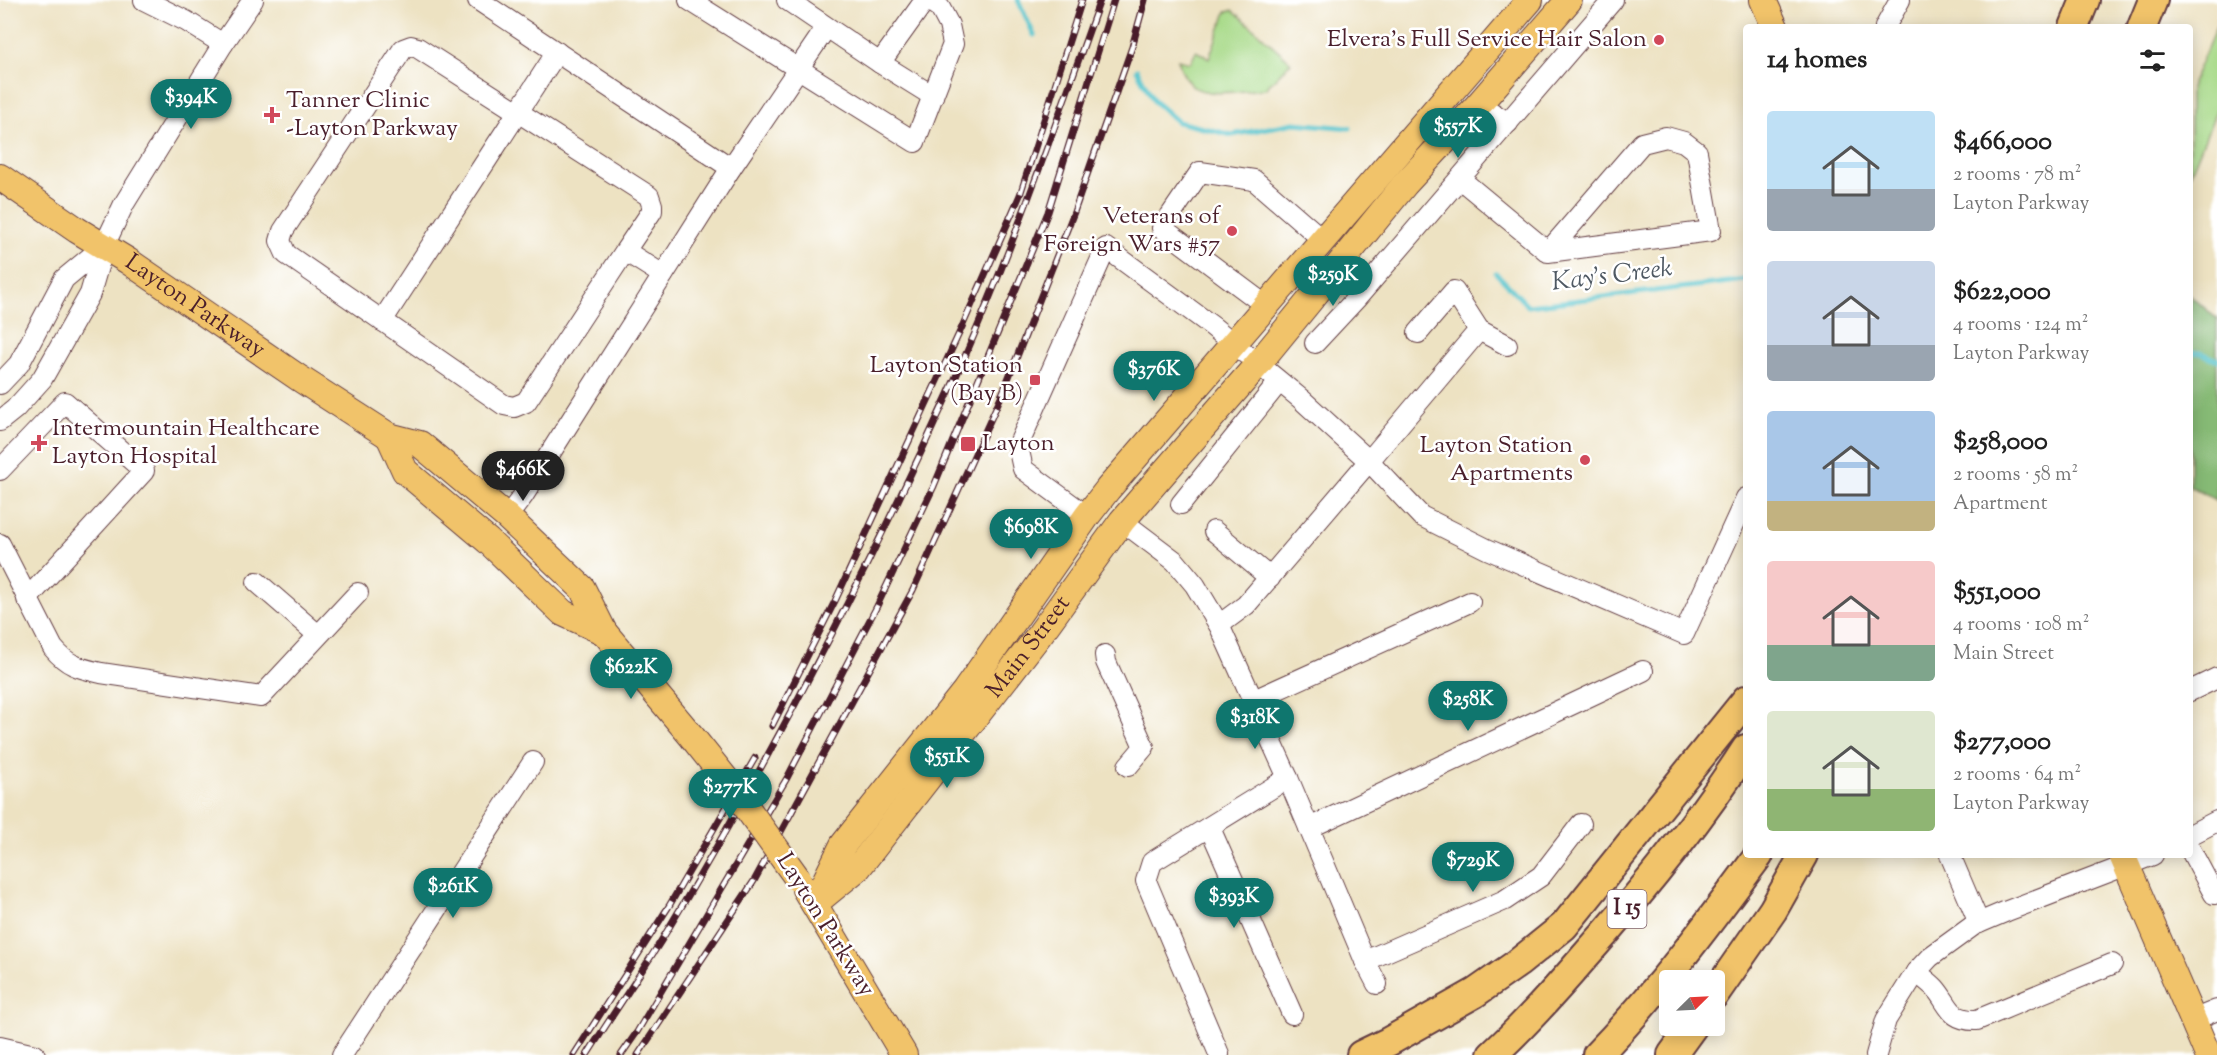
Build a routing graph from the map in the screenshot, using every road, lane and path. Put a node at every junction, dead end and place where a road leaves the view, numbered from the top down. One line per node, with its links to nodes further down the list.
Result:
1 (144, 0): 18 (street)
2 (253, 0): 18 (street)
3 (478, 0): 19 (street)
4 (689, 0): 21 (street)
5 (788, 0): 17 (street)
6 (1530, 0): 29 (main road, Main Street)
7 (1569, 0): 23 (main road, Main Street)
8 (1613, 0): 25 (street)
9 (1763, 0): 13 (main road)
10 (1900, 0): 14 (street)
11 (2085, 0): 15 (highway)
12 (2153, 0): 16 (highway)
13 (1774, 24)
14 (1887, 24)
15 (2075, 24)
16 (2144, 24)
17 (826, 28): 20 (street); 21 (street)
18 (223, 44): 30 (street)
19 (557, 52): 24 (street); 26 (street)
20 (880, 63): 22 (street); 22 (street)
21 (800, 69): 22 (street); 26 (street)
22 (933, 96)
23 (1479, 104): 25 (street); 41 (main road, Main Street)
24 (518, 112): 31 (street); 35 (street); 35 (street)
25 (1508, 123): 28 (street)
26 (731, 168): 33 (street)
27 (0, 177): 30 (main road, Layton Parkway)
28 (1460, 179): 32 (street); 39 (street)
29 (1322, 239): 34 (main road, Main Street); 34 (street)
30 (104, 246): 43 (street); 44 (street); 45 (main road, Layton Parkway)
31 (625, 251): 33 (street); 35 (street)
32 (1548, 252): 32 (street)
33 (663, 274): 51 (street)
34 (1265, 305): 38 (main road, Main Street)
35 (382, 321)
36 (1479, 330): 37 (street); 40 (street); 46 (street)
37 (1418, 333)
38 (1233, 343): 41 (street); 50 (main road, Main Street); 50 (street)
39 (1315, 343)
40 (1507, 345)
41 (1258, 364): 42 (street); 52 (main road, Main Street)
42 (1279, 382): 46 (street); 48 (street)
43 (0, 384)
44 (0, 421)
45 (389, 436): 51 (main road, Layton Parkway); 61 (main road, Layton Parkway)
46 (1369, 461): 49 (street); 55 (street)
47 (0, 470): 58 (street)
48 (1181, 504)
49 (1743, 505)
50 (1087, 516): 84 (main road, Main Street)
51 (507, 517): 61 (main road, Layton Parkway)
52 (1122, 521): 60 (street); 84 (main road, Main Street)
53 (1214, 531): 55 (street)
54 (0, 544): 58 (street)
55 (1270, 578): 60 (street)
56 (257, 582): 62 (street)
57 (358, 593): 62 (street)
58 (27, 599): 62 (street)
59 (1470, 602): 67 (street)
60 (1219, 625): 67 (street)
61 (604, 632): 84 (main road, Layton Parkway, bridge)
62 (318, 635)
63 (1105, 655): 71 (street)
64 (1643, 671): 76 (street)
65 (2217, 678): 66 (street)
66 (2193, 690)
67 (1254, 700): 72 (street)
68 (1743, 704): 101 (highway)
69 (1743, 754): 102 (highway, I 15)
70 (533, 762): 99 (street)
71 (1128, 766)
72 (1288, 778): 75 (street); 76 (street)
73 (2217, 821): 77 (street)
74 (1581, 824): 86 (street)
75 (1210, 828): 92 (street); 97 (street)
76 (1309, 828): 86 (street)
77 (2193, 833)
78 (2193, 855): 83 (street)
79 (1757, 858): 103 (highway)
80 (1802, 858): 89 (highway)
81 (1951, 858): 85 (street)
82 (2124, 860): 85 (street); 93 (main road)
83 (2217, 893)
84 (814, 904): 100 (main road, Layton Parkway)
85 (1979, 923): 88 (street)
86 (1365, 961): 90 (street)
87 (2112, 964): 88 (street)
88 (1916, 972): 105 (street)
89 (1725, 979)
90 (1377, 984)
91 (2217, 1010): 93 (street)
92 (1292, 1014)
93 (2193, 1020): 96 (main road)
94 (1686, 1036): 104 (highway)
95 (0, 1047): 98 (street)
96 (2202, 1053)
97 (1219, 1054)
98 (35, 1055)
99 (342, 1055)
100 (904, 1055)
101 (1361, 1055)
102 (1492, 1055)
103 (1597, 1055)
104 (1672, 1055)
105 (1875, 1055)

